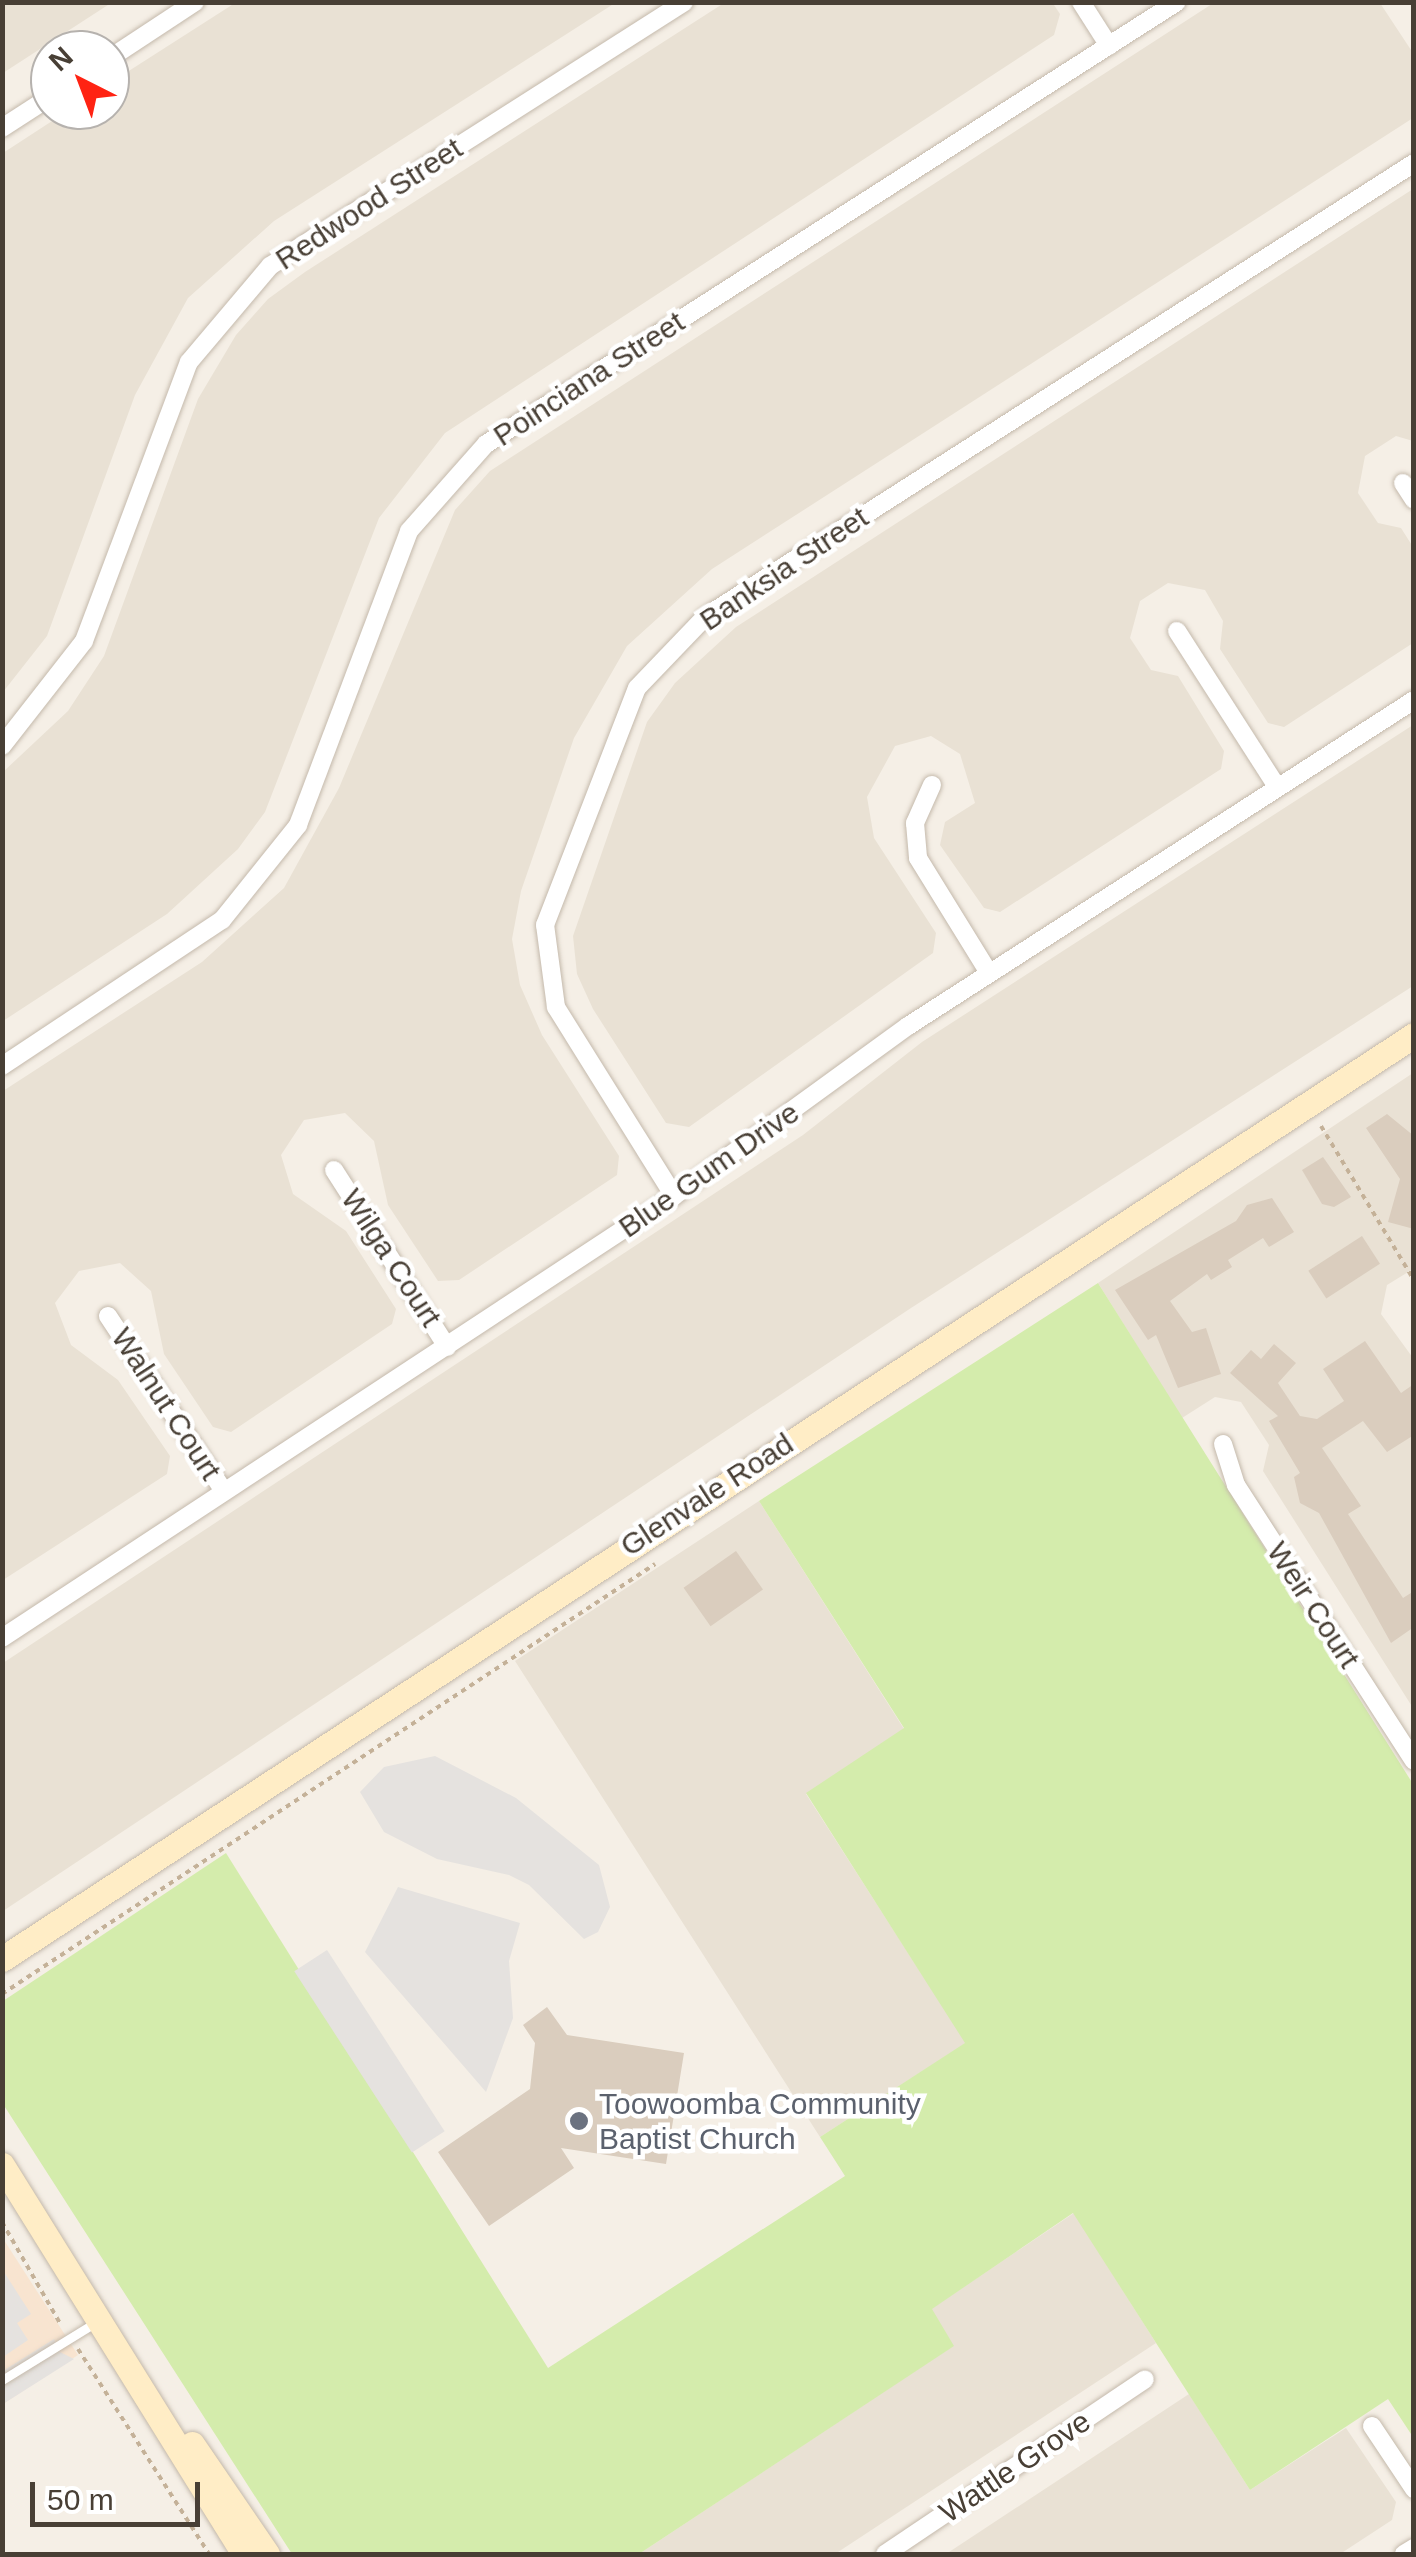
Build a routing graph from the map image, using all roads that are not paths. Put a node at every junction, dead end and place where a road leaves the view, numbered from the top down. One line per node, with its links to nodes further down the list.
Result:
1 (194, 2): 5 (street)
2 (684, 2): 14 (street, Redwood Street)
3 (1081, 2): 6 (street)
4 (1177, 2): 6 (street, Poinciana Street)
5 (130, 45)
6 (1109, 46): 19 (street, Poinciana Street)
7 (30, 110): 8 (street)
8 (2, 128)
9 (1414, 162): 21 (street, Banksia Street)
10 (1402, 483): 11 (street)
11 (1414, 500)
12 (1177, 631): 16 (street)
13 (1414, 700): 16 (street, Blue Gum Drive)
14 (2, 746)
15 (932, 785): 17 (street)
16 (1276, 788): 17 (street, Blue Gum Drive)
17 (989, 973): 21 (street, Blue Gum Drive)
18 (1414, 1035): 28 (street, Glenvale Road)
19 (2, 1066)
20 (334, 1170): 23 (street, Wilga Court)
21 (674, 1196): 23 (street, Blue Gum Drive)
22 (108, 1316): 25 (street, Walnut Court)
23 (447, 1347): 25 (street, Blue Gum Drive)
24 (1223, 1444): 27 (street, Weir Court)
25 (224, 1491): 26 (street, Blue Gum Drive)
26 (2, 1638)
27 (1414, 1760)
28 (2, 1959)
29 (2, 2165): 30 (street)
30 (101, 2319): 32 (lane); 36 (street); 37 (street)
31 (1145, 2379): 38 (street, Wattle Grove)
32 (2, 2380)
33 (1372, 2426): 34 (street)
34 (1414, 2489)
35 (1414, 2548): 39 (street)
36 (244, 2554)
37 (267, 2554)
38 (885, 2554)
39 (1404, 2554)

